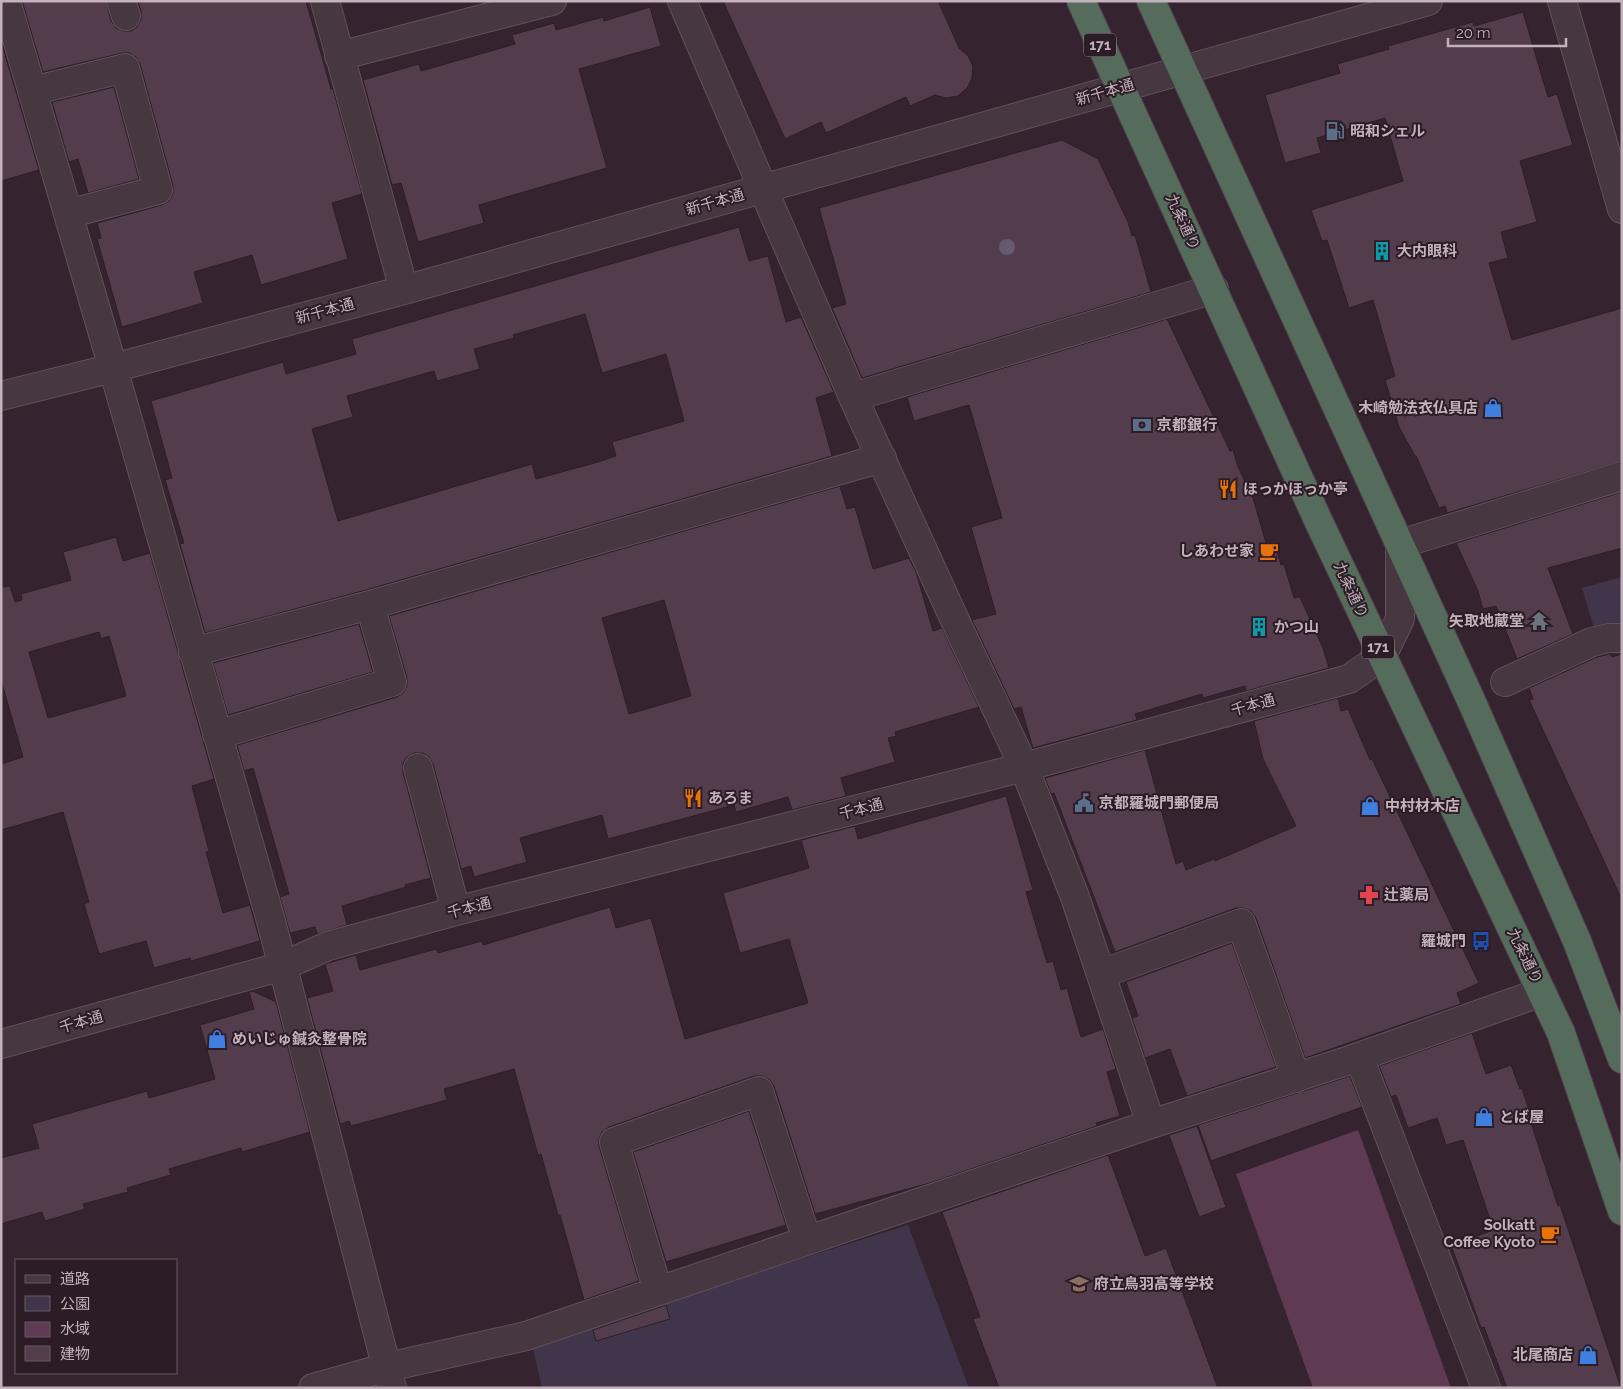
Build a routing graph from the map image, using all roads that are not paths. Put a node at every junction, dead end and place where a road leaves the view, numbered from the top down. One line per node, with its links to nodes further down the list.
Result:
1 (6, 1): 12 (street)
2 (325, 1): 9 (street)
3 (552, 1): 9 (street)
4 (682, 1): 13 (street)
5 (1080, 1): 11 (highway, 九条通り / 171)
6 (1151, 1): 10 (highway)
7 (1428, 1): 10 (street, 新千本通)
8 (1562, 1): 14 (street)
9 (339, 56): 17 (street)
10 (1183, 70): 11 (street, 新千本通); 23 (highway)
11 (1121, 88): 13 (street, 新千本通); 16 (highway, 九条通り / 171)
12 (32, 90): 15 (street); 15 (street)
13 (763, 188): 17 (street, 新千本通); 20 (street)
14 (1622, 209)
15 (68, 214): 18 (street)
16 (1214, 288): 20 (street); 27 (highway, 九条通り / 171)
17 (404, 290): 18 (street, 新千本通)
18 (113, 368): 19 (street, 新千本通); 26 (street)
19 (1, 396)
20 (853, 397): 21 (street)
21 (882, 458): 24 (street); 30 (street)
22 (1622, 476): 23 (street)
23 (1400, 544): 27 (street); 38 (highway)
24 (370, 605): 26 (street); 29 (street)
25 (1622, 638): 28 (street)
26 (193, 652): 29 (street)
27 (1382, 656): 30 (street, 千本通); 35 (highway, 九条通り / 171)
28 (1505, 682)
29 (217, 734): 33 (street)
30 (1024, 767): 32 (street, 千本通); 34 (street)
31 (418, 768): 32 (street)
32 (456, 911): 33 (street, 千本通)
33 (283, 966): 36 (street, 千本通); 44 (street)
34 (1101, 974): 39 (street); 40 (street)
35 (1542, 992): 37 (street); 41 (highway, 九条通り / 171)
36 (1, 1044)
37 (1360, 1056): 39 (street); 46 (street)
38 (1622, 1059)
39 (1296, 1078): 40 (street)
40 (1151, 1124): 42 (street)
41 (1622, 1211)
42 (807, 1240): 43 (street); 43 (street)
43 (658, 1291): 44 (street)
44 (390, 1378): 45 (street)
45 (313, 1388)
46 (1486, 1388)

